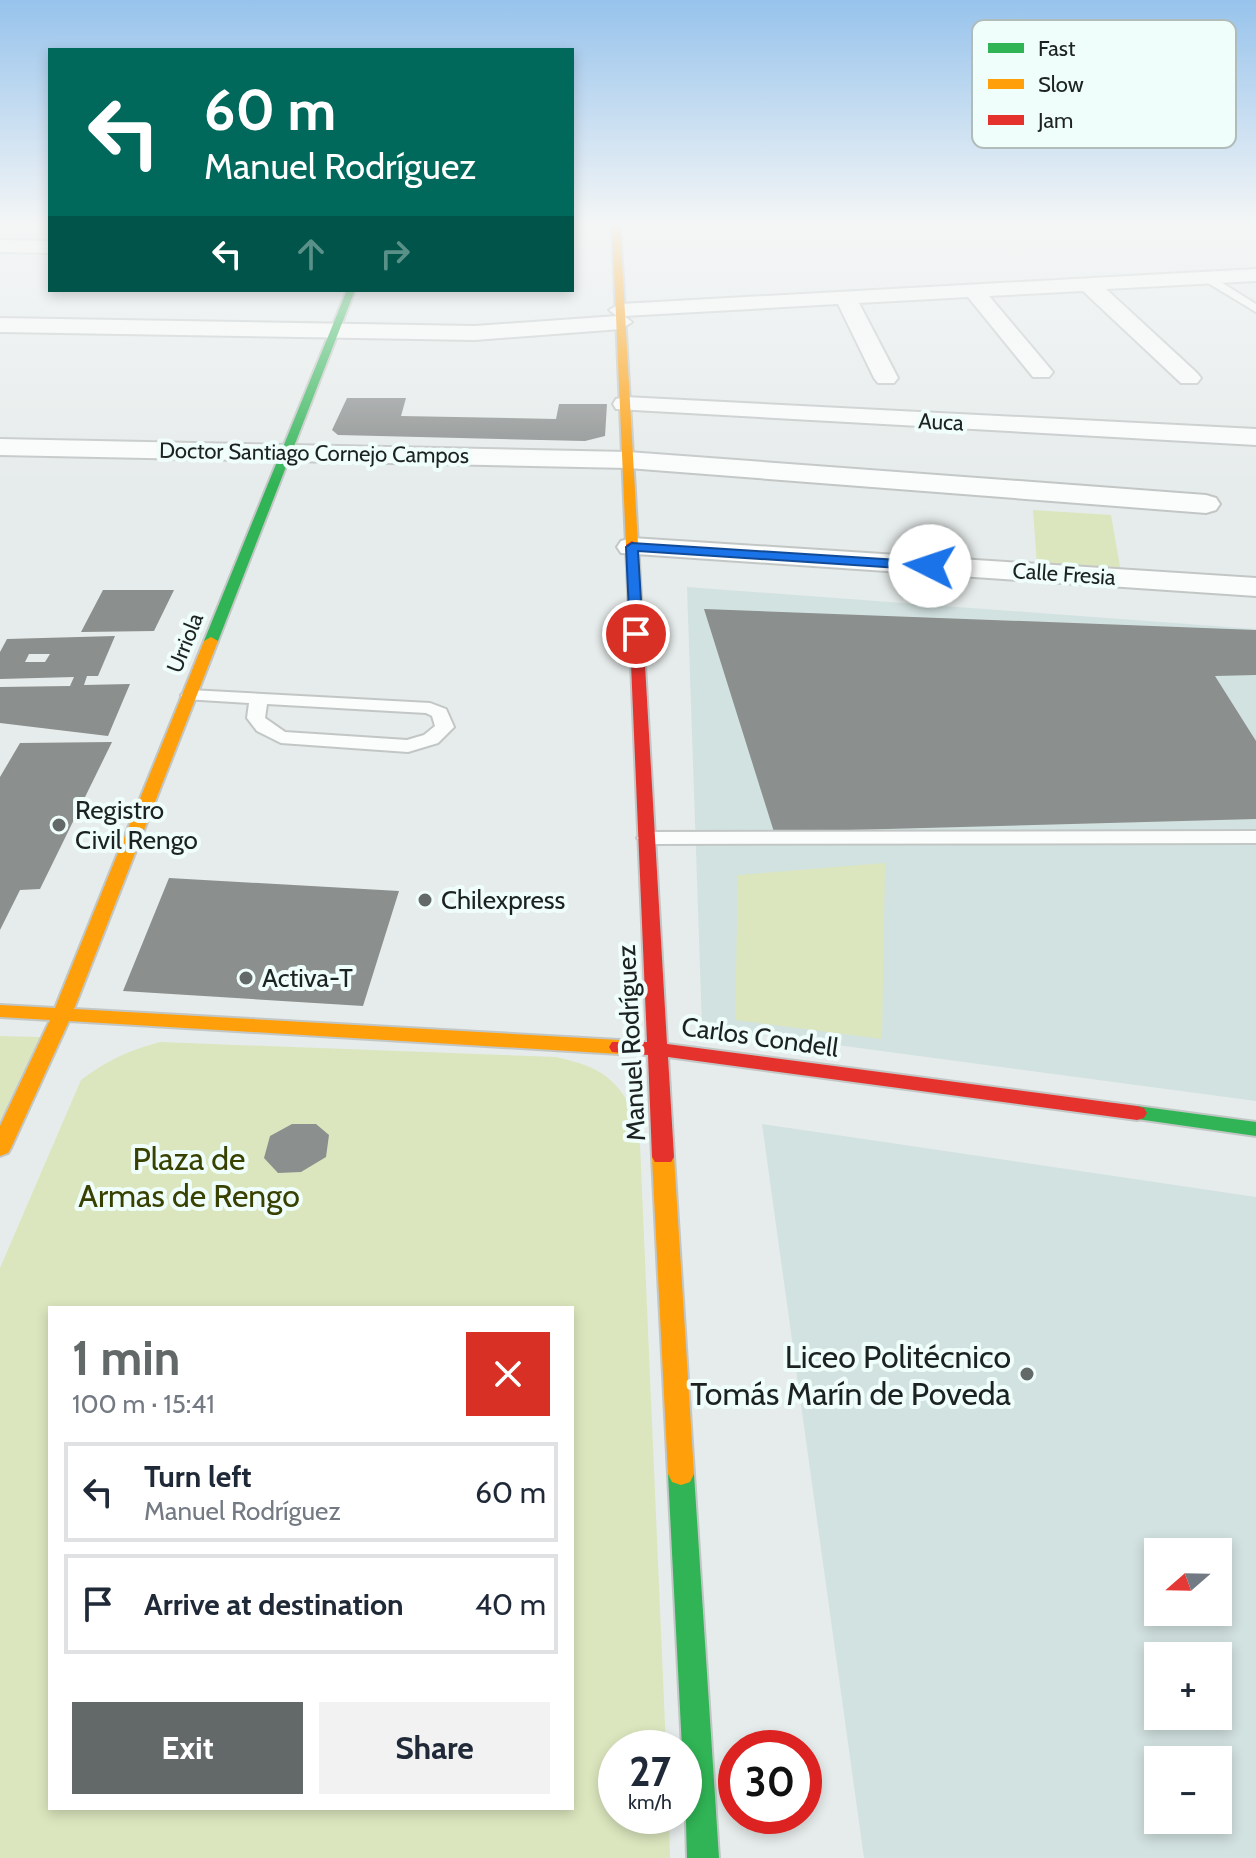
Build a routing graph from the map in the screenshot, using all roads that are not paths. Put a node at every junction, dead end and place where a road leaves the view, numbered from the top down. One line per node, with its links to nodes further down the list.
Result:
1 (342, 312): 9 (main road, Urriola)
2 (620, 312): 7 (main road, Manuel Rodríguez)
3 (677, 312): 7 (street)
4 (852, 312): 11 (street)
5 (991, 312): 10 (street)
6 (1118, 312): 12 (street)
7 (620, 316): 9 (street); 13 (main road, Manuel Rodríguez)
8 (0, 325): 9 (street)
9 (335, 328): 16 (main road, Urriola)
10 (1041, 372)
11 (886, 378)
12 (1189, 378)
13 (625, 404): 14 (street, Auca); 17 (main road, Manuel Rodríguez)
14 (1256, 437)
15 (0, 447): 16 (street, Doctor Santiago Cornejo Campos)
16 (287, 451): 17 (street, Doctor Santiago Cornejo Campos); 21 (main road, Urriola)
17 (628, 460): 18 (street, Doctor Santiago Cornejo Campos); 19 (main road, Manuel Rodríguez)
18 (1206, 504)
19 (632, 547): 20 (street, Calle Fresia); 24 (main road, Manuel Rodríguez)
20 (1256, 587)
21 (190, 695): 22 (lane); 26 (main road, Urriola)
22 (259, 699): 22 (lane)
23 (1256, 837): 24 (lane)
24 (647, 838): 27 (main road, Manuel Rodríguez)
25 (0, 1011): 26 (main road, Carlos Condell)
26 (63, 1013): 27 (main road, Carlos Condell); 29 (main road, Urriola)
27 (657, 1049): 28 (main road, Carlos Condell); 30 (main road, Manuel Rodríguez)
28 (1256, 1129)
29 (0, 1148)
30 (703, 1858)

